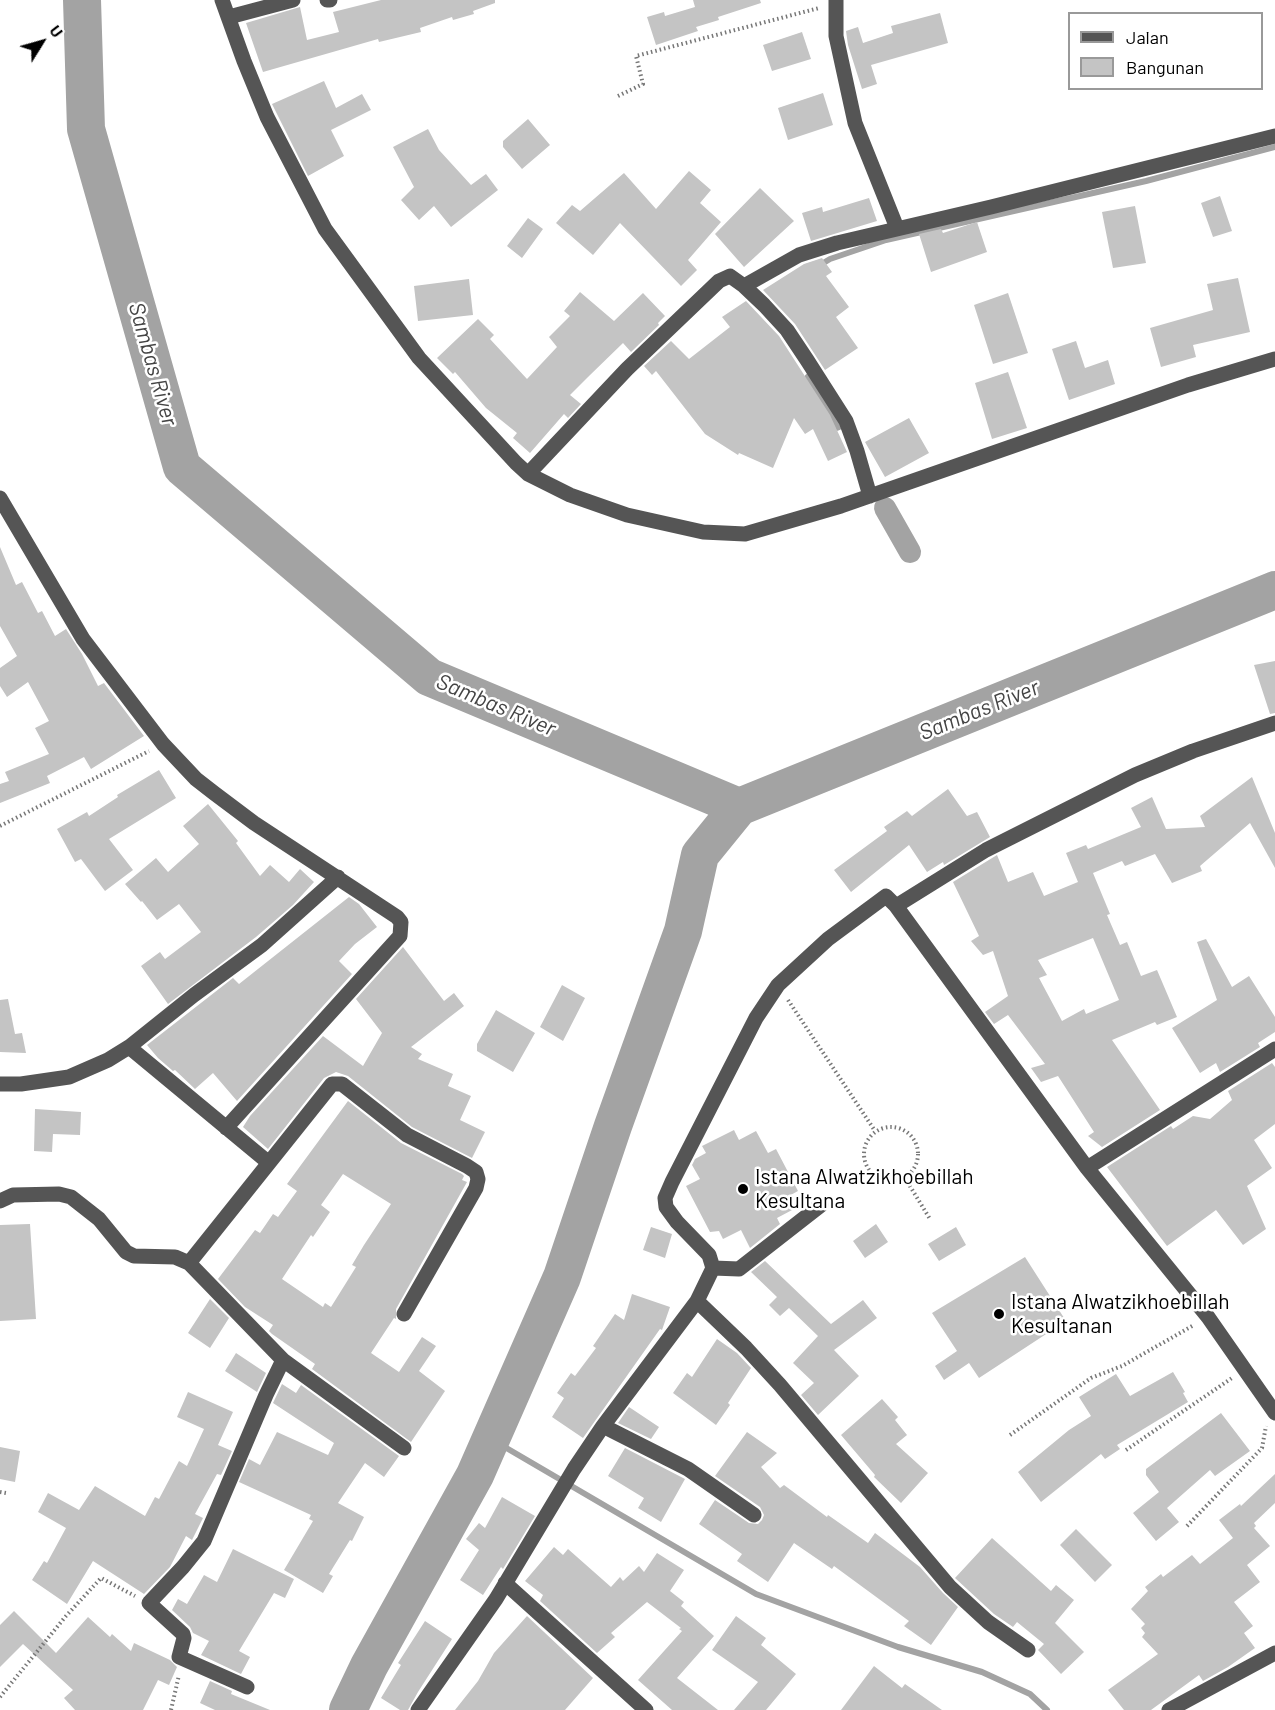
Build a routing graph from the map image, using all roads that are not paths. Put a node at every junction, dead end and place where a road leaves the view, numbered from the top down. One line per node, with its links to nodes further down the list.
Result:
1 (222, 0): 4 (street)
2 (292, 0): 4 (street)
3 (836, 2): 6 (street)
4 (229, 17): 9 (street)
5 (1275, 136): 6 (street)
6 (897, 228): 7 (street)
7 (744, 286): 9 (street); 10 (street)
8 (1275, 359): 10 (street)
9 (528, 474): 10 (street)
10 (870, 496)
11 (0, 498): 13 (street)
12 (1275, 723): 14 (street)
13 (338, 877): 15 (street); 18 (street)
14 (896, 906): 20 (street); 24 (street)
15 (129, 1047): 17 (street); 18 (street)
16 (1275, 1049): 20 (street)
17 (0, 1084)
18 (226, 1128): 19 (street)
19 (269, 1163): 23 (street); 26 (street)
20 (1087, 1168): 28 (street)
21 (0, 1201): 23 (street)
22 (821, 1205): 24 (street)
23 (189, 1263): 27 (street)
24 (713, 1268): 25 (street)
25 (697, 1301): 29 (street); 33 (street)
26 (404, 1314)
27 (283, 1360): 30 (street); 35 (street)
28 (1273, 1406)
29 (603, 1426): 31 (street); 32 (street)
30 (404, 1448)
31 (754, 1515)
32 (505, 1583): 36 (street); 37 (street)
33 (1028, 1650)
34 (1275, 1653): 38 (street)
35 (247, 1687)
36 (418, 1710)
37 (646, 1710)
38 (1168, 1710)

